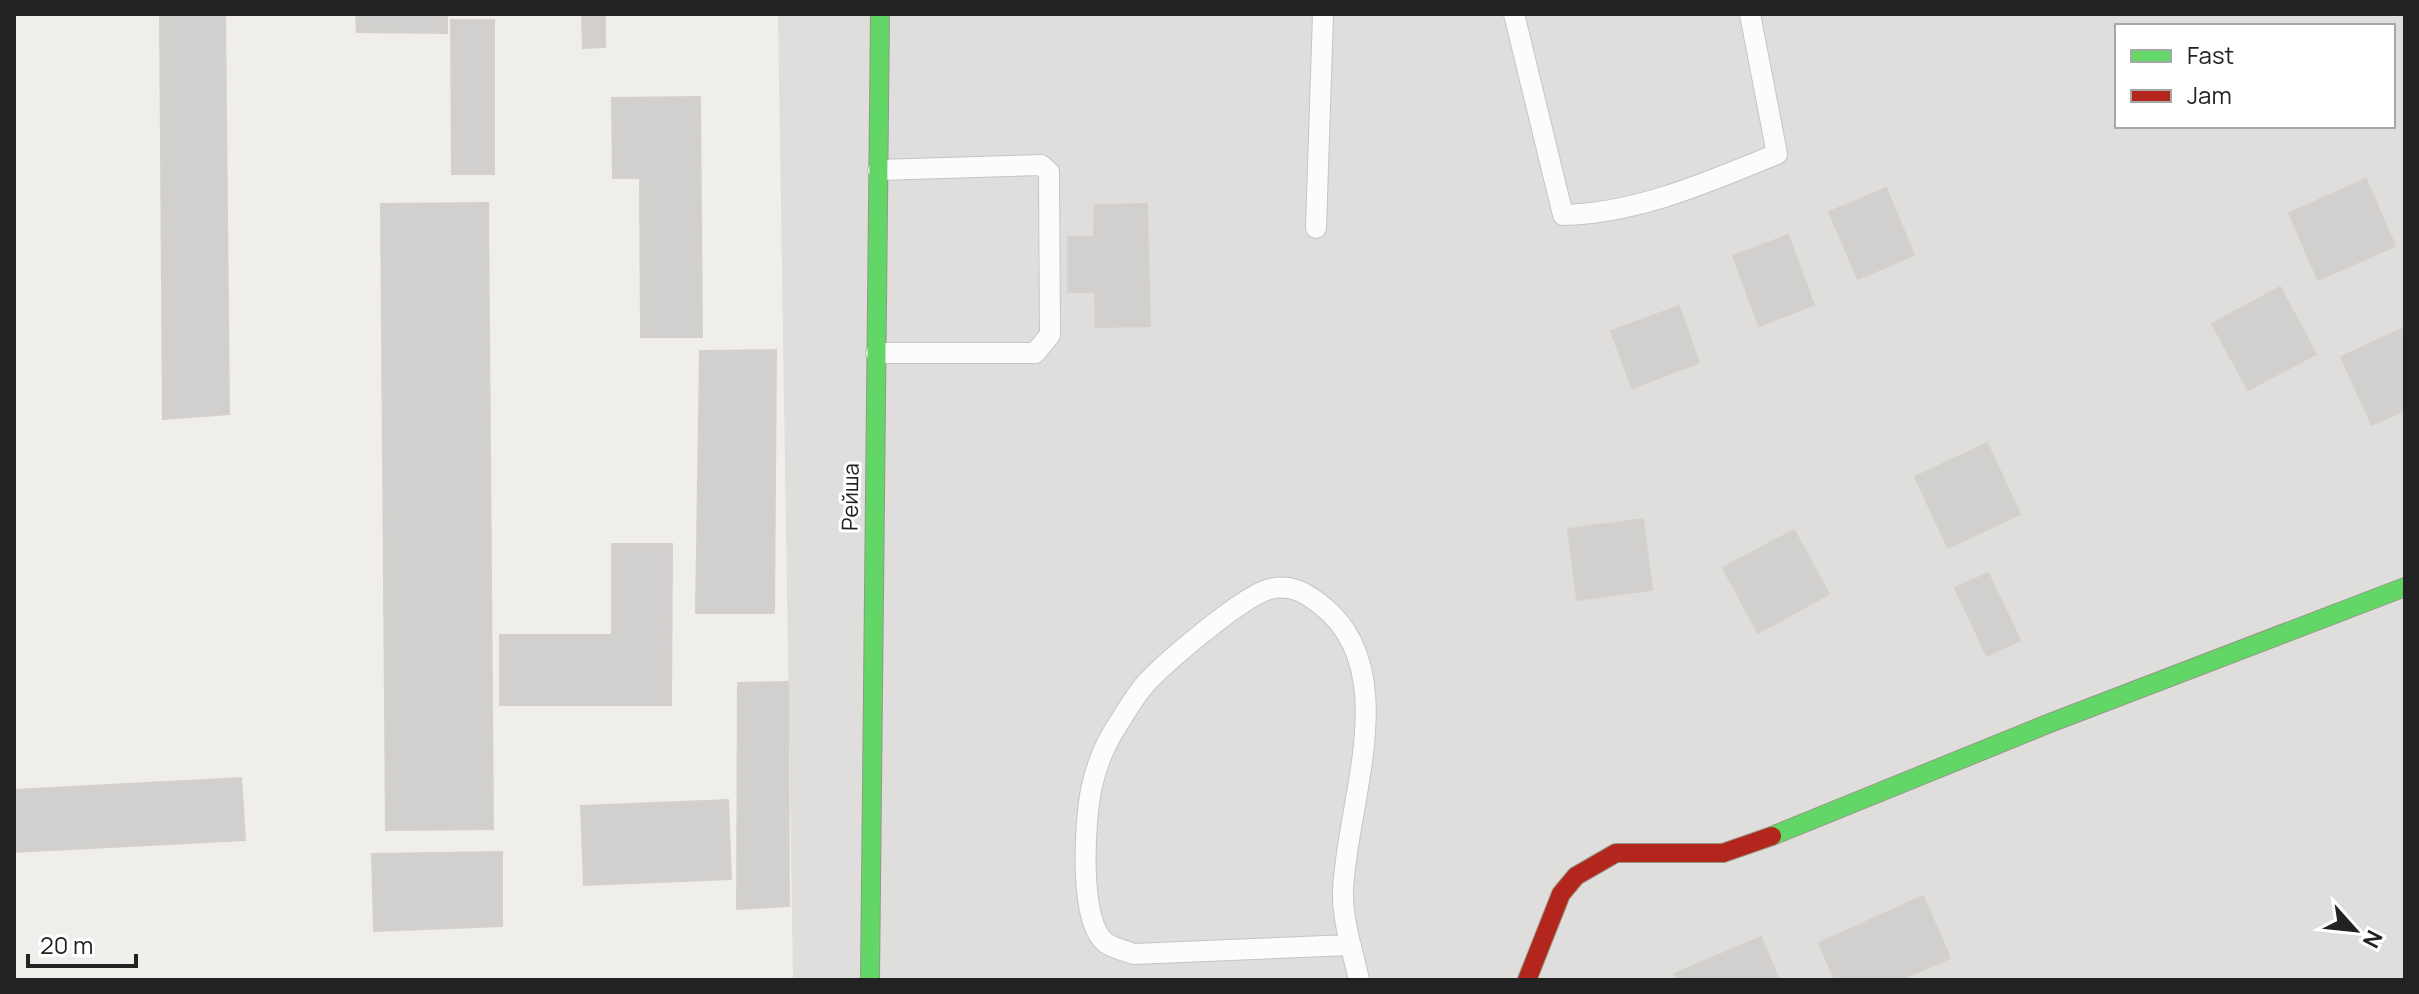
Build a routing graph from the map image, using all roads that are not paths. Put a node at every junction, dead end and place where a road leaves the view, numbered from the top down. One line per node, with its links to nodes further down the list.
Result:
1 (880, 14): 5 (street, Рейша)
2 (1323, 14): 6 (lane)
3 (1514, 14): 4 (lane)
4 (1750, 14)
5 (878, 170): 7 (street, Рейша); 7 (lane)
6 (1316, 228)
7 (876, 353): 10 (street, Рейша)
8 (2405, 587): 12 (street)
9 (1351, 945): 9 (lane); 11 (lane)
10 (870, 980)
11 (1359, 980)
12 (1527, 980)

